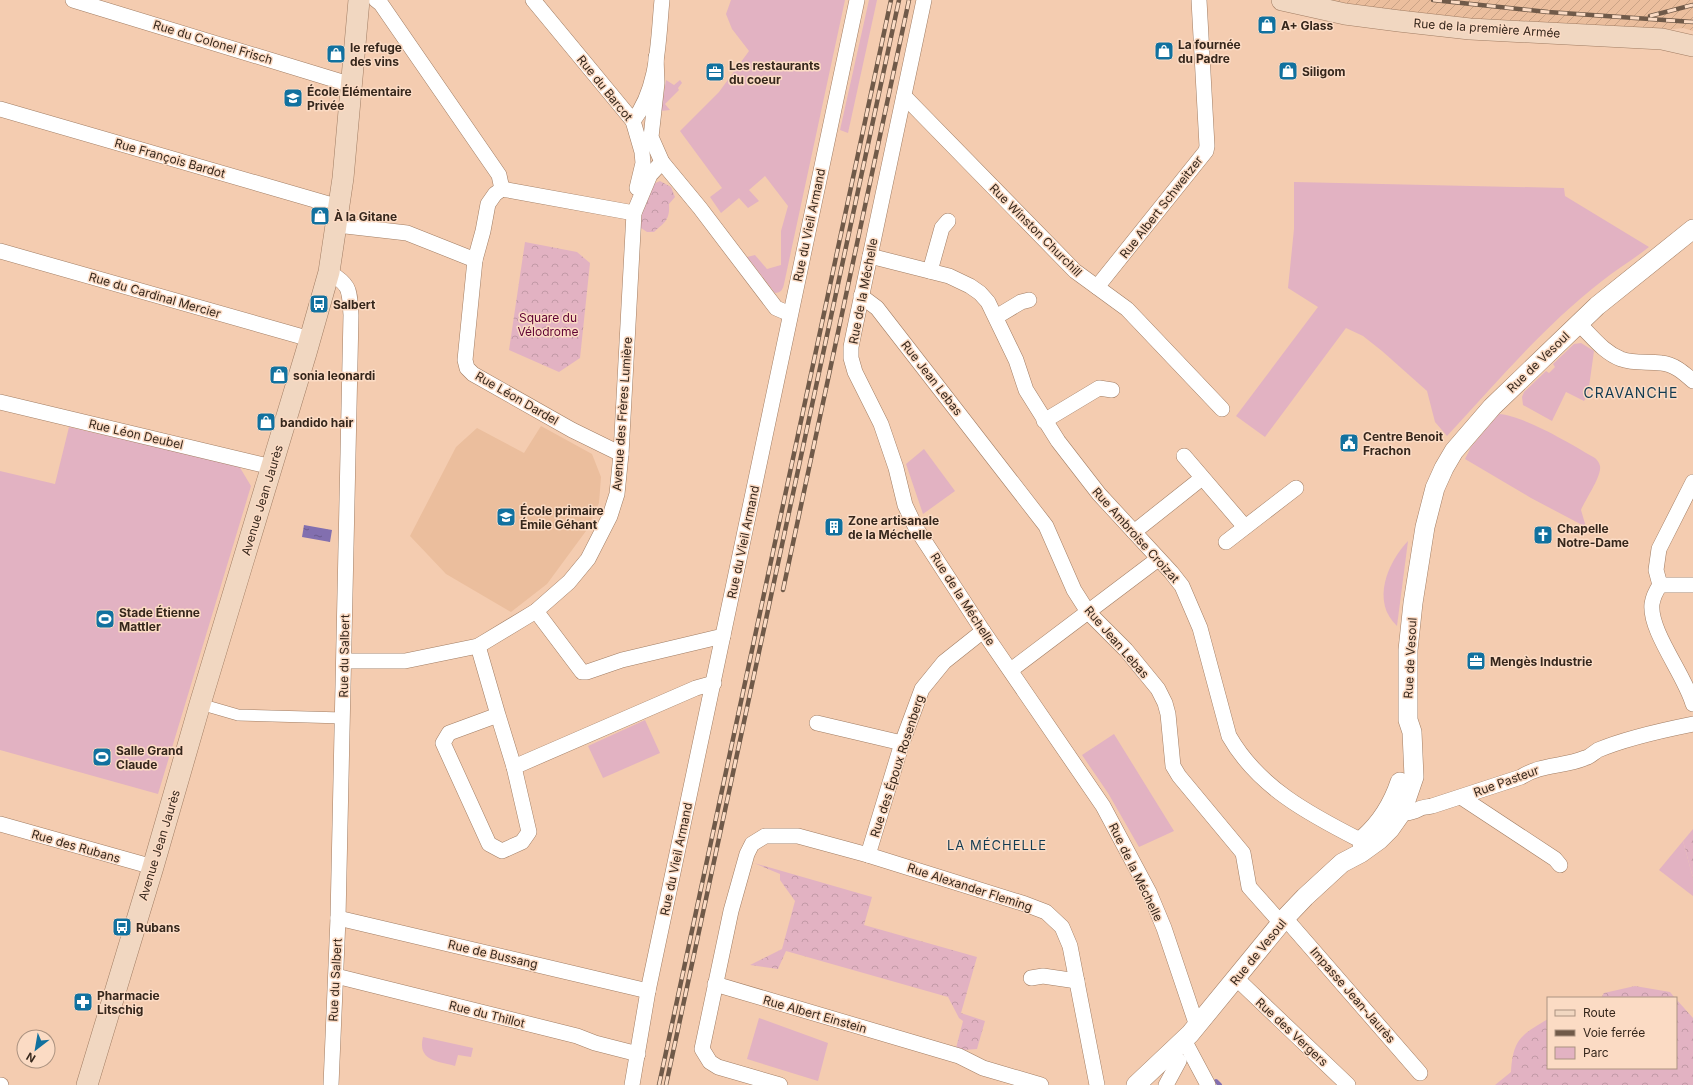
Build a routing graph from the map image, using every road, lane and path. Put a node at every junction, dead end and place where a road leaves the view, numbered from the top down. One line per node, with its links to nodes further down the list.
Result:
1 (73, 0): 12 (street, Rue du Colonel Frisch)
2 (359, 0): 12 (main road, Avenue Jean Jaurès)
3 (376, 0): 19 (street)
4 (533, 0): 15 (street, Rue du Barcot)
5 (662, 0): 11 (street)
6 (857, 0): 32 (street, Rue du Vieil Armand)
7 (924, 0): 13 (street, Rue de la Méchelle)
8 (1199, 0): 29 (street, Rue Albert Schweitzer)
9 (1282, 0): 10 (main road, Rue de la première Armée)
10 (1693, 46)
11 (656, 57): 15 (street); 16 (street)
12 (353, 82): 21 (main road, Avenue Jean Jaurès)
13 (904, 96): 25 (street, Rue de la Méchelle); 29 (street, Rue Winston Churchill)
14 (0, 109): 21 (street, Rue François Bardot)
15 (633, 121): 16 (street); 17 (street, Rue du Barcot)
16 (651, 126): 18 (street)
17 (642, 158): 18 (street); 20 (street, Rue du Barcot)
18 (662, 162): 20 (street, Avenue des Frères Lumière); 32 (street)
19 (502, 189): 20 (street); 26 (street, Rue Léon Dardel)
20 (634, 213): 41 (street, Avenue des Frères Lumière)
21 (338, 216): 26 (street); 28 (main road, Avenue Jean Jaurès)
22 (948, 221): 27 (street)
23 (1693, 229): 34 (street, Rue de Vesoul)
24 (0, 251): 35 (street, Rue du Cardinal Mercier)
25 (870, 256): 27 (street, Rue Ambroise Croizat); 30 (street, Rue de la Méchelle)
26 (475, 260): 41 (street, Rue Léon Dardel)
27 (930, 271): 33 (street, Rue Ambroise Croizat)
28 (329, 272): 35 (main road, Avenue Jean Jaurès); 58 (street, Rue du Salbert)
29 (1098, 287): 39 (street, Rue Winston Churchill)
30 (861, 296): 54 (street, Rue Jean Lebas); 55 (street, Rue de la Méchelle)
31 (1029, 300): 33 (street)
32 (790, 314): 56 (street, Rue du Vieil Armand)
33 (996, 317): 40 (street, Rue Ambroise Croizat)
34 (1578, 324): 36 (street); 70 (street, Rue de Vesoul)
35 (310, 339): 43 (main road, Avenue Jean Jaurès)
36 (1693, 380)
37 (1112, 390): 40 (street)
38 (0, 402): 43 (street, Rue Léon Deubel)
39 (1222, 409)
40 (1044, 421): 48 (street, Rue Ambroise Croizat)
41 (621, 454): 53 (street, Avenue des Frères Lumière)
42 (1184, 456): 44 (street)
43 (272, 467): 61 (main road, Avenue Jean Jaurès)
44 (1202, 478): 47 (street); 48 (street)
45 (1693, 482): 51 (street)
46 (1296, 488): 47 (street)
47 (1245, 527): 49 (street)
48 (1134, 532): 50 (street, Rue Ambroise Croizat)
49 (1226, 542)
50 (1158, 559): 54 (street); 72 (street, Rue Ambroise Croizat)
51 (1660, 585): 52 (street); 62 (street)
52 (1693, 585)
53 (536, 611): 56 (street); 57 (street, Avenue des Frères Lumière)
54 (1088, 612): 59 (street); 77 (street, Rue Jean Lebas)
55 (984, 631): 59 (street, Rue de la Méchelle); 67 (street, Rue des Époux Rosenberg)
56 (723, 636): 60 (street, Rue du Vieil Armand)
57 (478, 646): 58 (street, Avenue des Frères Lumière); 63 (street)
58 (345, 661): 64 (street, Rue du Salbert)
59 (1011, 670): 84 (street, Rue de la Méchelle)
60 (714, 683): 68 (street); 83 (street, Rue du Vieil Armand)
61 (200, 704): 64 (street); 75 (main road, Avenue Jean Jaurès)
62 (1693, 704)
63 (498, 715): 68 (street); 68 (street)
64 (343, 718): 76 (street, Rue du Salbert)
65 (817, 723): 67 (street)
66 (1693, 724): 69 (street, Rue Pasteur)
67 (902, 743): 73 (street, Rue des Époux Rosenberg)
68 (514, 767)
69 (1461, 798): 70 (street, Rue Pasteur); 74 (street)
70 (1396, 809): 72 (street, Rue de Vesoul)
71 (0, 824): 75 (street, Rue des Rubans)
72 (1361, 847): 77 (street, Rue de Vesoul)
73 (868, 855): 81 (street, Rue Alexander Fleming); 82 (street, Rue Alexander Fleming)
74 (1560, 865)
75 (153, 867): 88 (main road, Avenue Jean Jaurès)
76 (338, 918): 78 (street, Rue du Salbert); 83 (street, Rue de Bussang)
77 (1283, 920): 80 (street, Rue de Vesoul); 87 (street, Impasse Jean-Jaurès)
78 (336, 976): 86 (street, Rue du Thillot); 89 (street, Rue du Salbert)
79 (1031, 978): 81 (street)
80 (1237, 979): 84 (street, Rue de Vesoul); 97 (street, Rue des Vergers)
81 (1077, 981): 93 (street, Rue Alexander Fleming)
82 (715, 984): 91 (street); 92 (street, Rue Albert Einstein)
83 (648, 991): 86 (street, Rue du Vieil Armand)
84 (1197, 1026): 85 (street, Rue de Vesoul)
85 (1178, 1046): 94 (street, Rue de Vesoul); 95 (street); 96 (street)
86 (638, 1054): 90 (street, Rue du Vieil Armand)
87 (1420, 1073)
88 (87, 1085)
89 (331, 1085)
90 (632, 1085)
91 (780, 1085)
92 (1041, 1085)
93 (1097, 1085)
94 (1136, 1085)
95 (1166, 1085)
96 (1208, 1085)
97 (1348, 1085)

